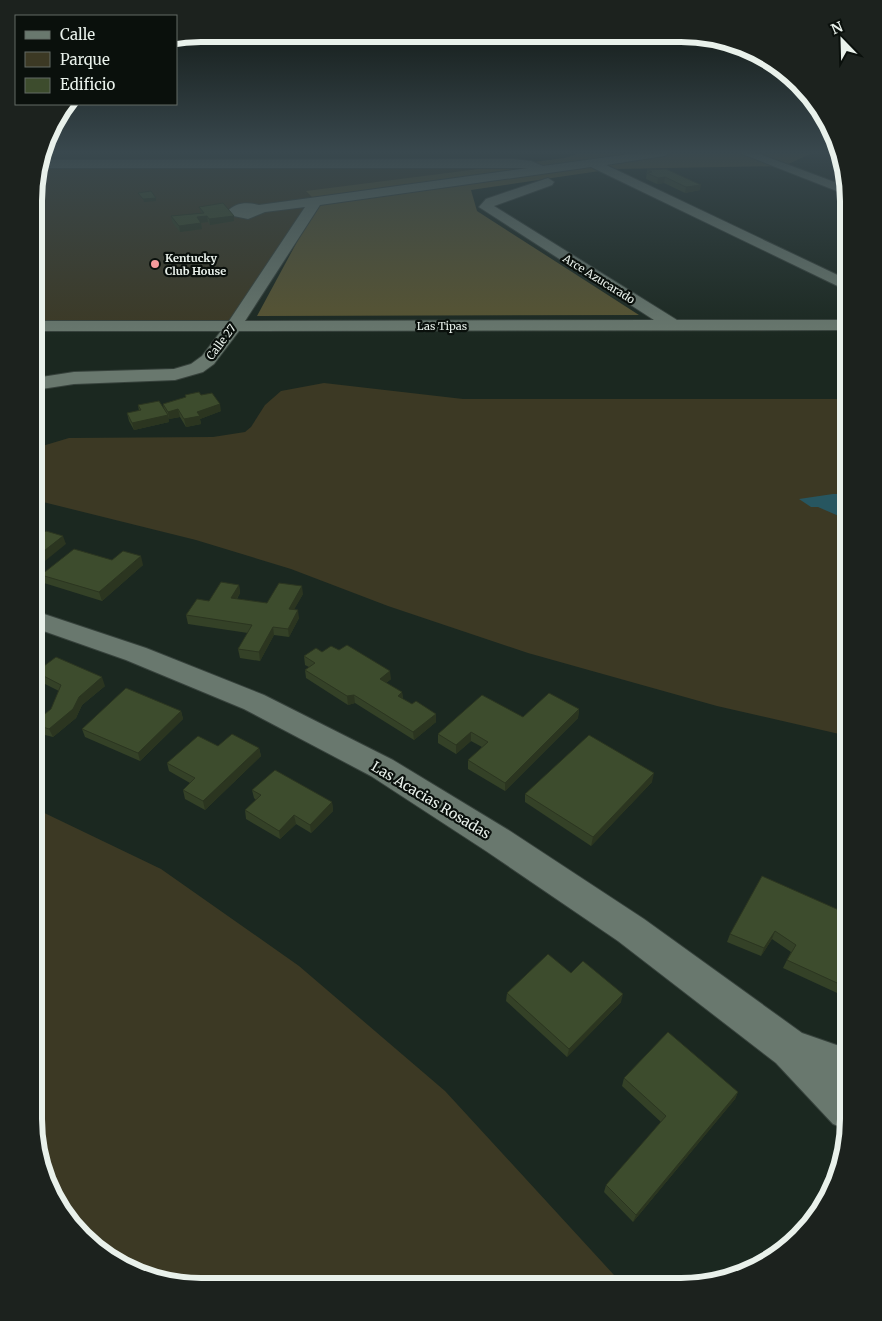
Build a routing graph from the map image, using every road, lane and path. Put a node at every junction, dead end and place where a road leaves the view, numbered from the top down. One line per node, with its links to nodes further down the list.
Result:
1 (307, 215): 8 (street, Calle 27)
2 (498, 215): 7 (street, Arce Azucarado)
3 (702, 215): 4 (street)
4 (840, 282)
5 (840, 325): 7 (street, Las Tipas)
6 (42, 326): 8 (street, Las Tipas)
7 (673, 326): 8 (street, Las Tipas)
8 (233, 327): 9 (street, Calle 27)
9 (42, 383)
10 (42, 622): 11 (street, Las Acacias Rosadas)
11 (790, 1049): 12 (street); 13 (street)
12 (839, 1066)
13 (839, 1100)

